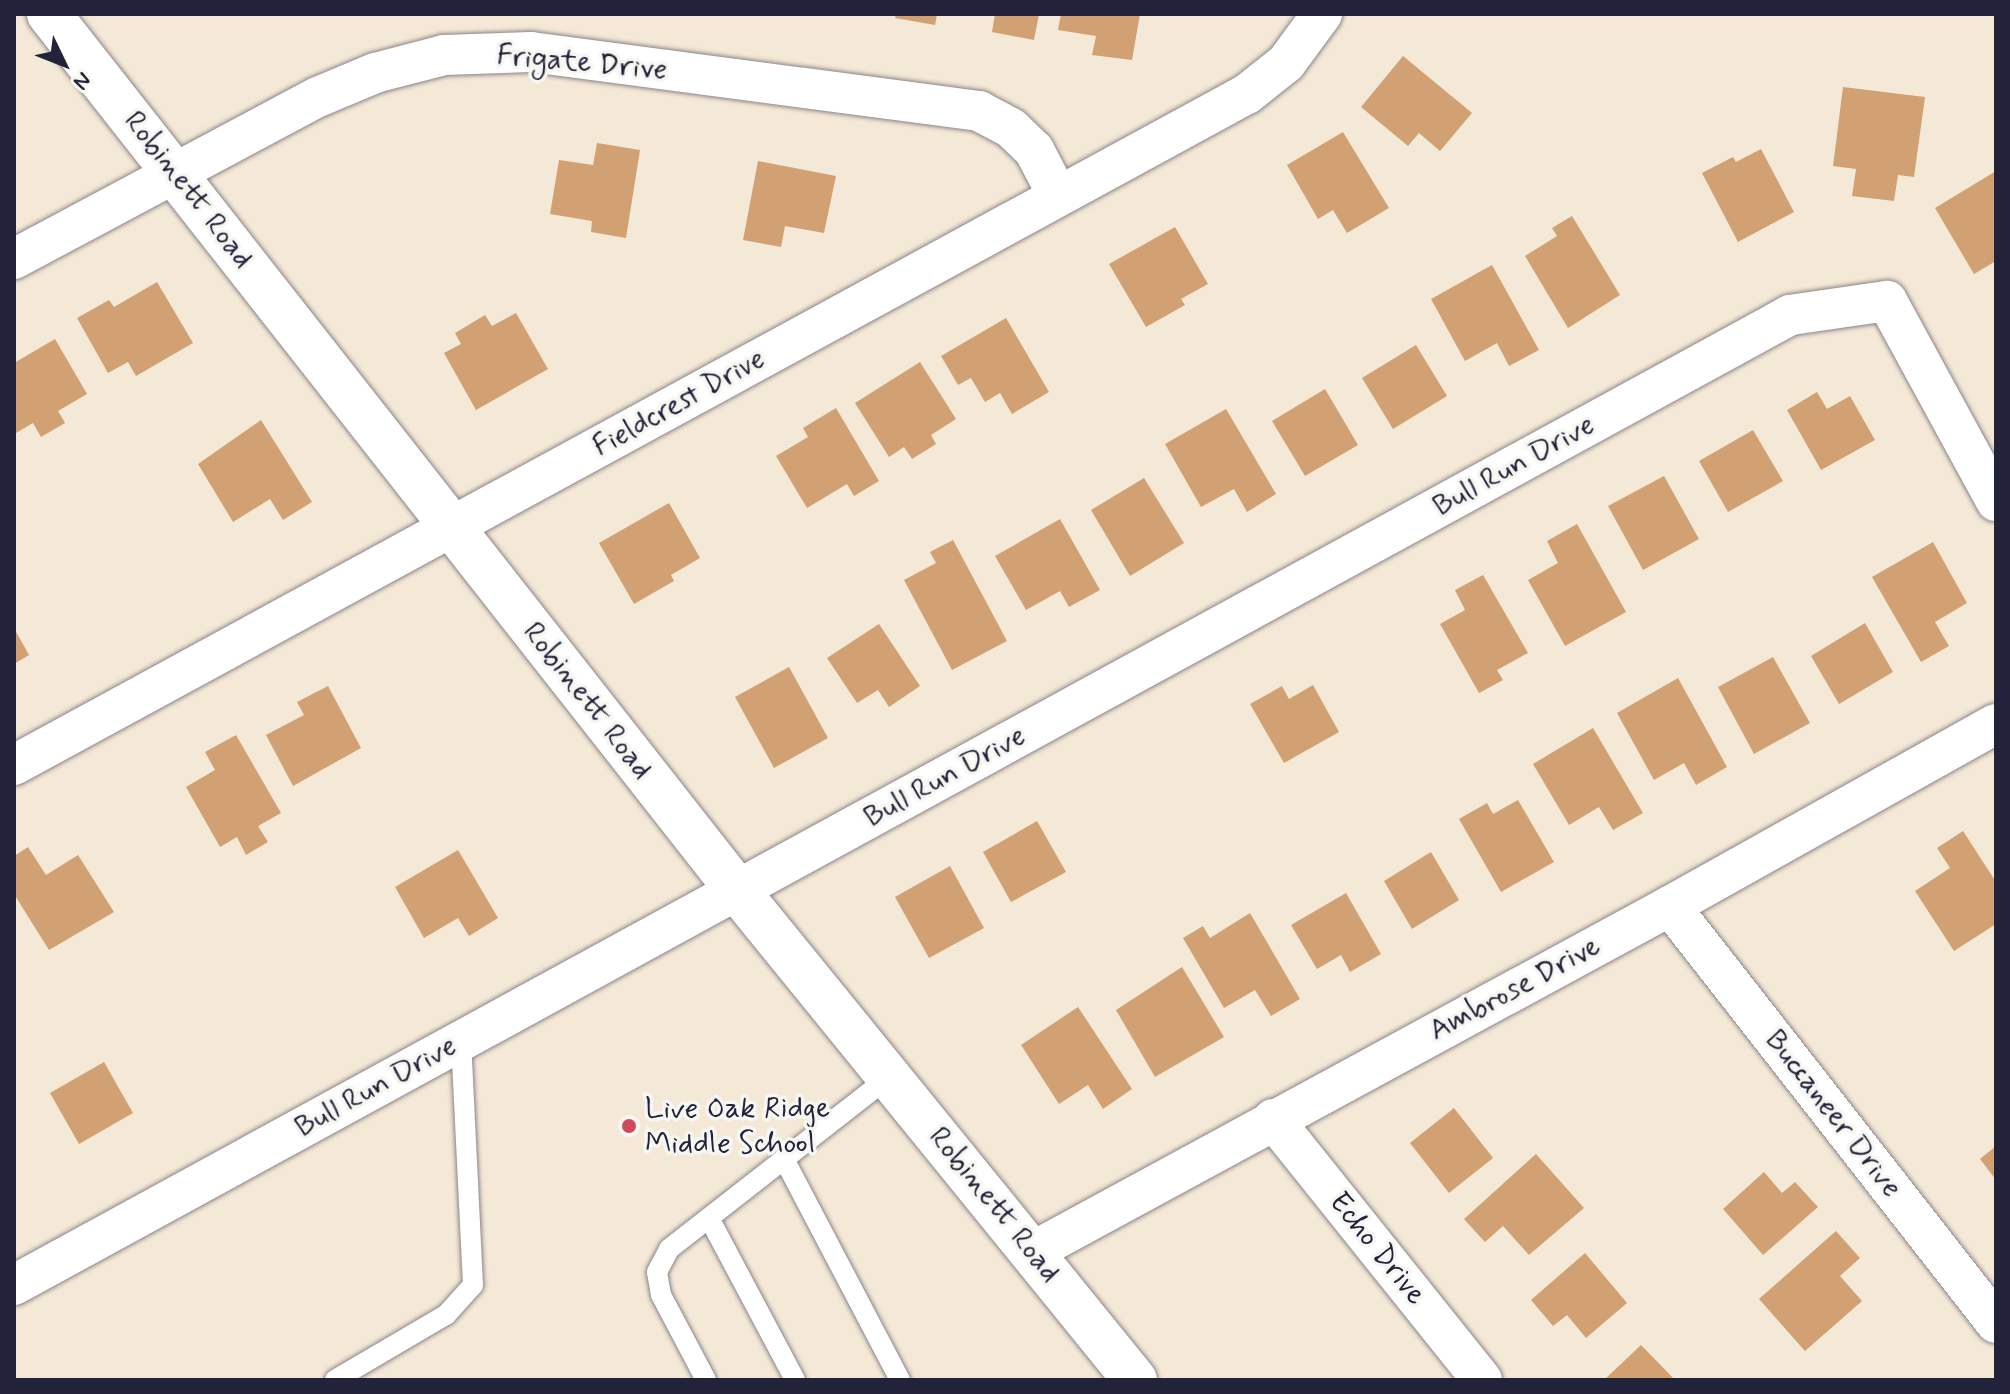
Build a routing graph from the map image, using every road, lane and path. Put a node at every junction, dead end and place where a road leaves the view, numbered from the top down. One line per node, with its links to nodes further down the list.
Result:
1 (49, 14): 3 (street, Robinett Road)
2 (1322, 14): 4 (street, Fieldcrest Drive)
3 (174, 172): 4 (street, Frigate Drive); 5 (street, Frigate Drive); 7 (street, Robinett Road)
4 (1058, 196): 7 (street, Fieldcrest Drive)
5 (14, 259)
6 (1996, 501): 10 (street, Bull Run Drive)
7 (450, 528): 9 (street, Fieldcrest Drive); 10 (street, Robinett Road)
8 (1996, 724): 11 (street, Ambrose Drive)
9 (14, 765)
10 (737, 890): 12 (street, Bull Run Drive); 13 (street, Robinett Road)
11 (1670, 906): 14 (street, Ambrose Drive); 19 (street, Buccaneer Drive)
12 (461, 1041): 18 (street, Bull Run Drive); 20 (lane)
13 (889, 1077): 15 (lane); 17 (street, Robinett Road)
14 (1273, 1119): 17 (street, Ambrose Drive); 25 (street, Echo Drive)
15 (784, 1159): 16 (lane); 23 (lane)
16 (709, 1218): 21 (lane); 22 (lane)
17 (1032, 1252): 24 (street, Robinett Road)
18 (14, 1285)
19 (1996, 1323)
20 (335, 1380)
21 (706, 1380)
22 (795, 1380)
23 (900, 1380)
24 (1135, 1380)
25 (1482, 1380)

